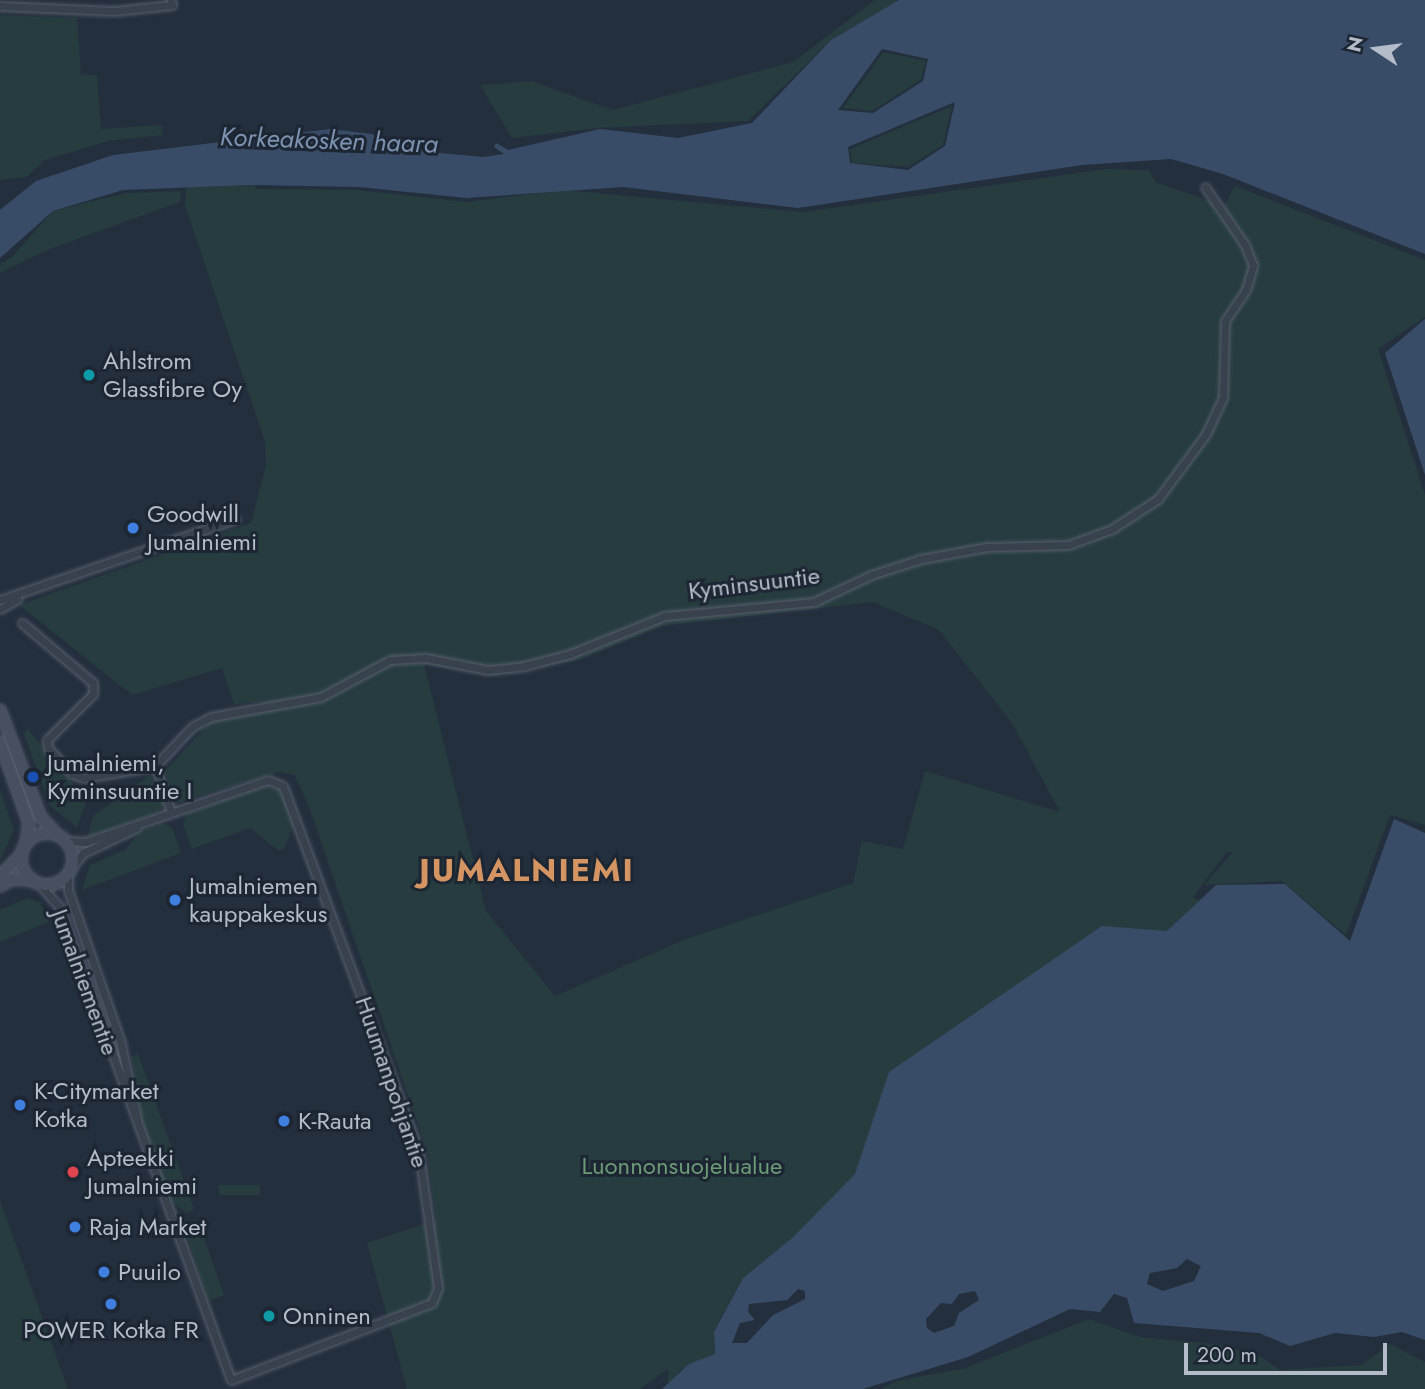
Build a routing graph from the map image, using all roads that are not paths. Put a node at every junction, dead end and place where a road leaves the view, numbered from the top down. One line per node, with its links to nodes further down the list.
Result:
1 (172, 2): 2 (street)
2 (0, 6)
3 (1205, 187): 11 (street, Kyminsuuntie)
4 (235, 519): 5 (street)
5 (20, 596): 6 (street); 7 (street)
6 (0, 600)
7 (0, 609)
8 (22, 623): 11 (street)
9 (0, 710): 14 (street)
10 (0, 742): 15 (street)
11 (155, 766): 12 (street)
12 (171, 812): 13 (street); 21 (street, Huumanpohjantie)
13 (145, 821): 14 (street); 16 (street)
14 (62, 838): 15 (street); 16 (street)
15 (23, 850): 17 (street); 18 (street)
16 (70, 871): 18 (street); 20 (street, Jumalniementie)
17 (0, 876)
18 (35, 882): 19 (street); 20 (street, Jumalniementie)
19 (0, 886)
20 (138, 1123): 21 (street, Jumalniementie)
21 (230, 1380)

